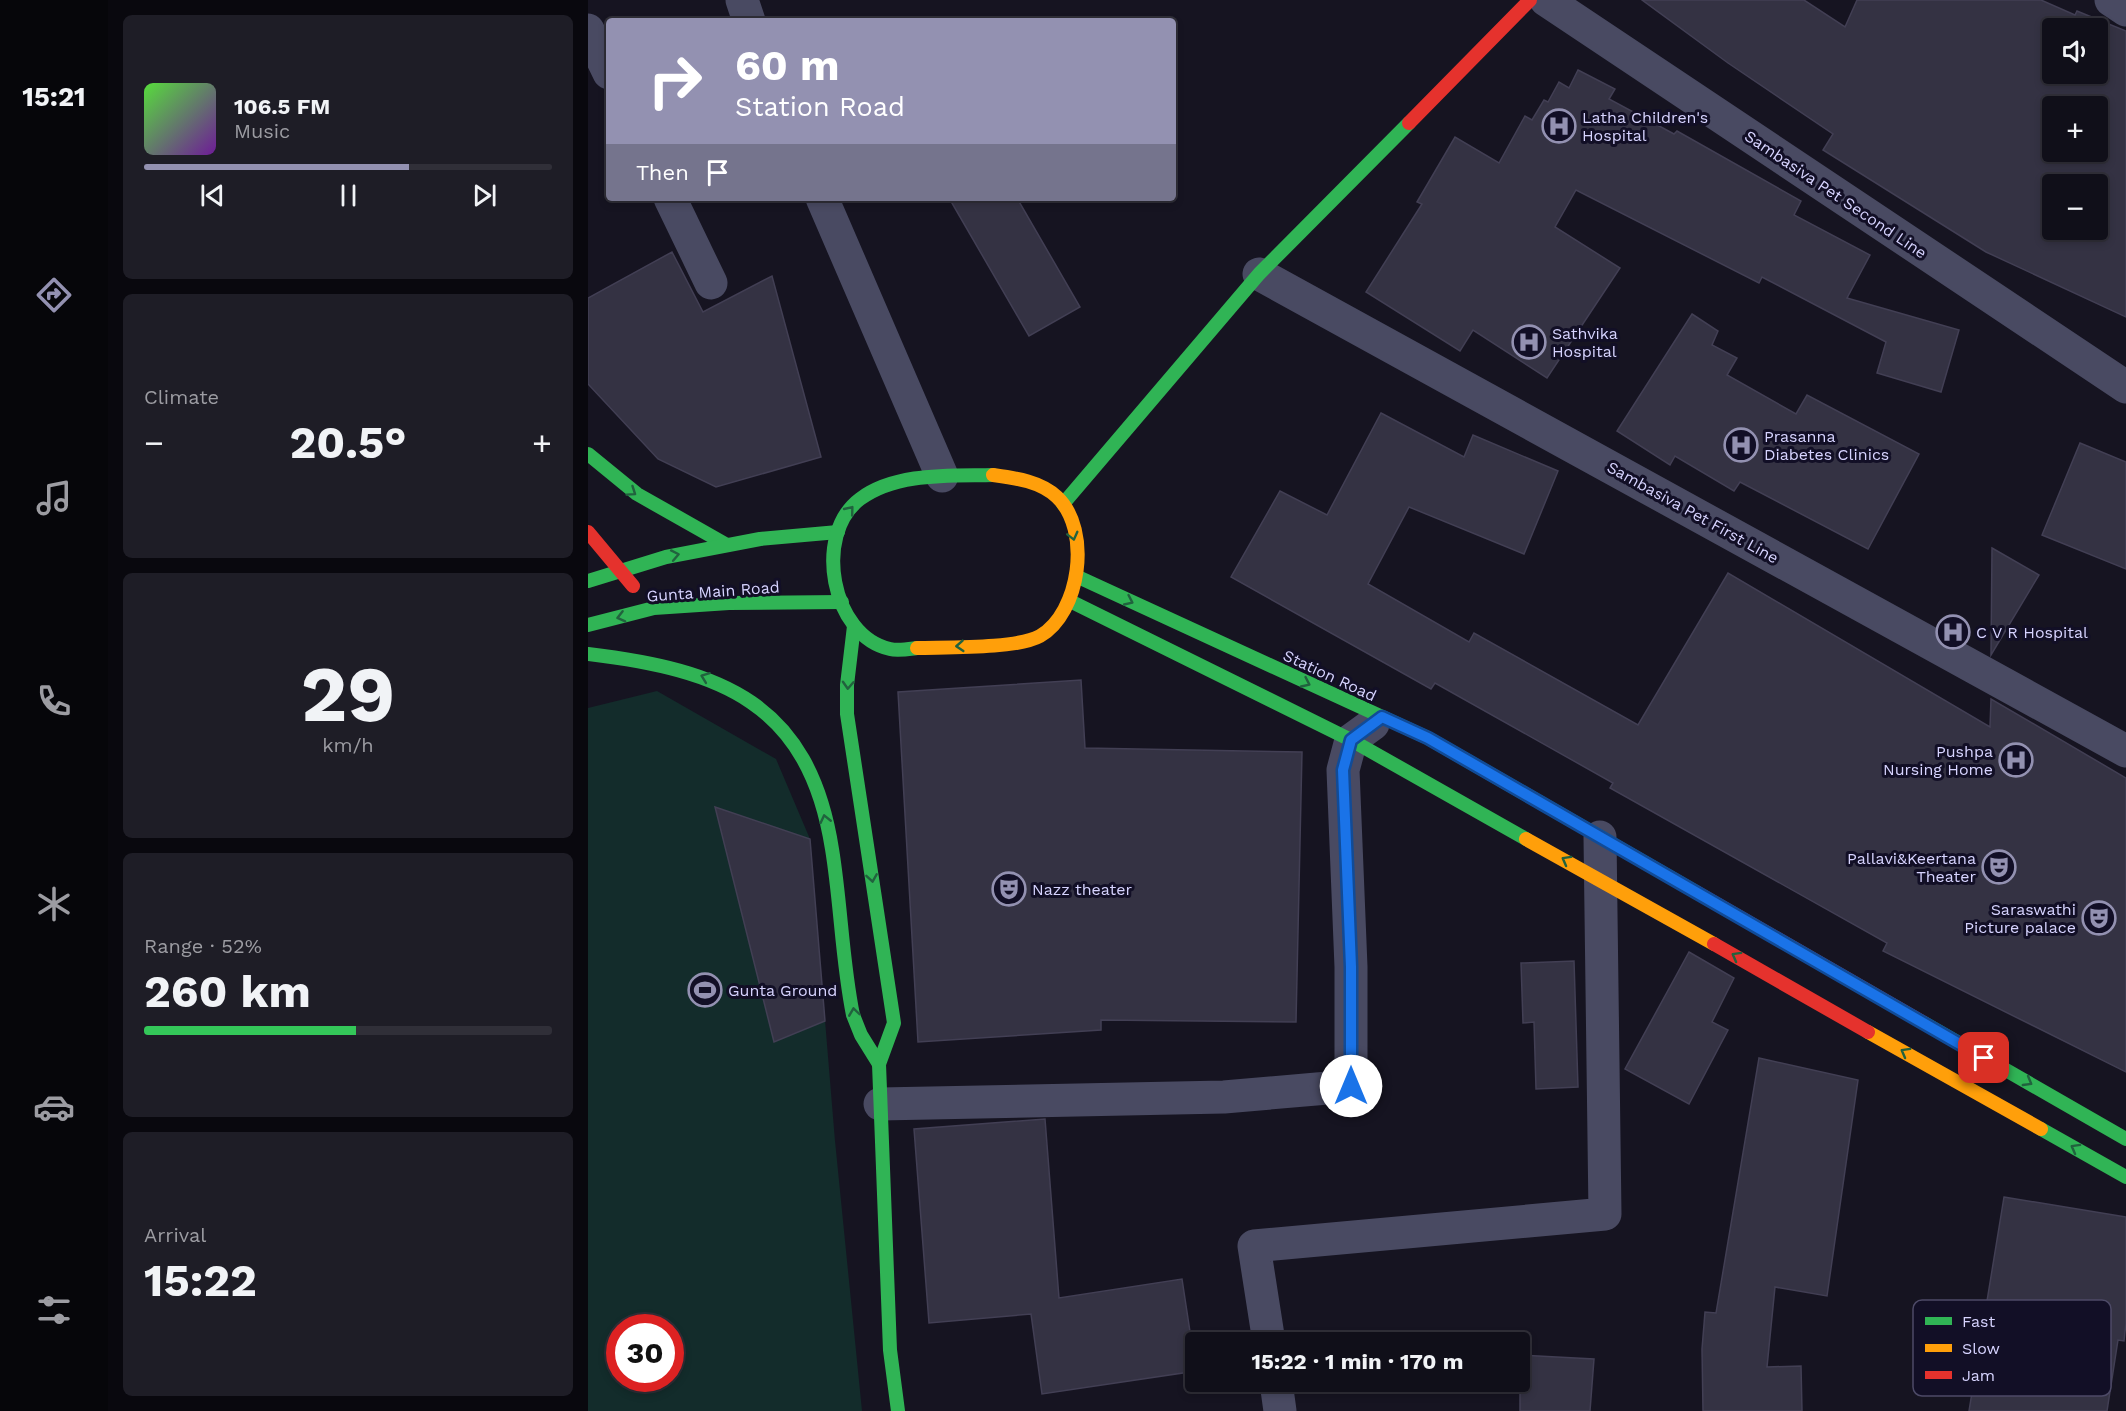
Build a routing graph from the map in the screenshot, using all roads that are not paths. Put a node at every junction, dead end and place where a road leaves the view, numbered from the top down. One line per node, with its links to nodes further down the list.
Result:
1 (742, 0): 6 (street)
2 (1530, 0): 11 (street)
3 (1546, 0): 13 (street, Sambasiva Pet Second Line)
4 (2111, 0): 5 (street)
5 (2126, 10)
6 (748, 18)
7 (588, 30): 8 (street)
8 (606, 67)
9 (671, 201): 12 (street)
10 (823, 201): 15 (street)
11 (1259, 274): 16 (street); 31 (street, Sambasiva Pet First Line)
12 (711, 283)
13 (2126, 387)
14 (588, 454): 19 (street, one-way to 19)
15 (942, 476): 16 (street); 18 (street, one-way to 15)
16 (1063, 504): 21 (street, one-way to 21)
17 (588, 532): 20 (street)
18 (838, 532): 19 (street, Gunta Main Road); 24 (street)
19 (727, 545): 20 (street, Gunta Main Road, one-way to 19)
20 (618, 572): 22 (street, Gunta Main Road); 25 (street)
21 (1076, 576): 23 (street); 29 (street, Station Road, one-way to 29)
22 (588, 581)
23 (1070, 601): 27 (street, one-way to 27); 30 (street)
24 (842, 602): 25 (street, Gunta Main Road); 27 (street)
25 (654, 608): 26 (street, Gunta Main Road, one-way to 26)
26 (588, 625)
27 (854, 626): 34 (street, one-way to 34)
28 (588, 654): 34 (street, one-way to 28)
29 (1382, 717): 30 (street); 32 (street, Station Road)
30 (1351, 740): 33 (street, one-way to 30); 35 (street)
31 (2126, 751)
32 (1600, 837): 33 (street); 36 (street, Station Road, one-way to 36)
33 (1600, 880): 37 (street, one-way to 33); 38 (street)
34 (879, 1064): 35 (street)
35 (880, 1104): 40 (street)
36 (2126, 1139)
37 (2126, 1177)
38 (1267, 1332)
39 (1277, 1392): 41 (street)
40 (898, 1411)
41 (1280, 1411)

